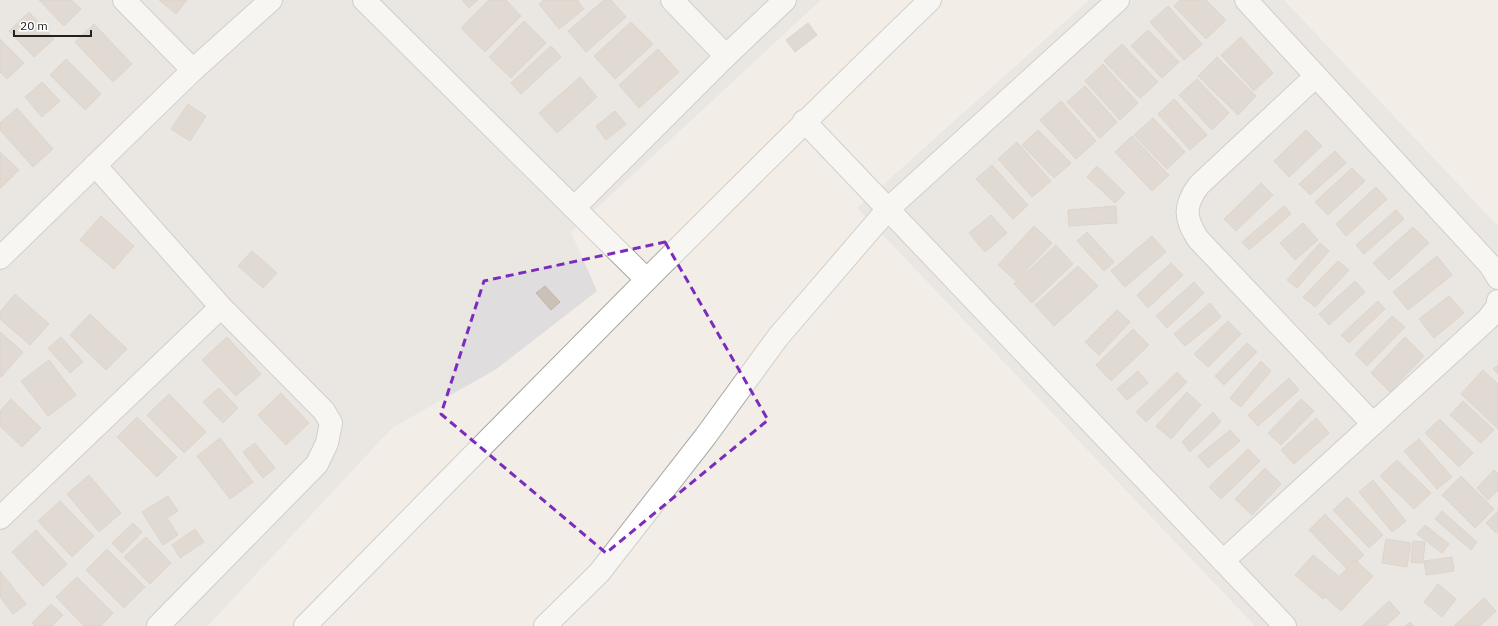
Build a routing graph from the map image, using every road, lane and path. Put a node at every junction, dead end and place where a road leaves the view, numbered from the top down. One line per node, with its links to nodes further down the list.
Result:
1 (124, 0): 10 (street)
2 (271, 0): 10 (street)
3 (364, 0): 14 (street)
4 (672, 0): 9 (street)
5 (785, 0): 9 (street)
6 (930, 0): 12 (street)
7 (1118, 0): 15 (street)
8 (1246, 0): 11 (street)
9 (726, 56): 14 (street)
10 (193, 70): 13 (street)
11 (1316, 76): 17 (street); 21 (street)
12 (804, 122): 15 (street); 18 (street)
13 (95, 165): 16 (street); 20 (street)
14 (574, 208): 18 (street)
15 (888, 209): 23 (street); 26 (street)
16 (0, 258)
17 (1498, 278)
18 (646, 279): 25 (street)
19 (1498, 302): 21 (street)
20 (221, 307): 22 (street); 24 (street)
21 (1373, 424): 23 (street)
22 (0, 518)
23 (1223, 561): 27 (street)
24 (158, 626)
25 (305, 626)
26 (545, 626)
27 (1285, 626)

